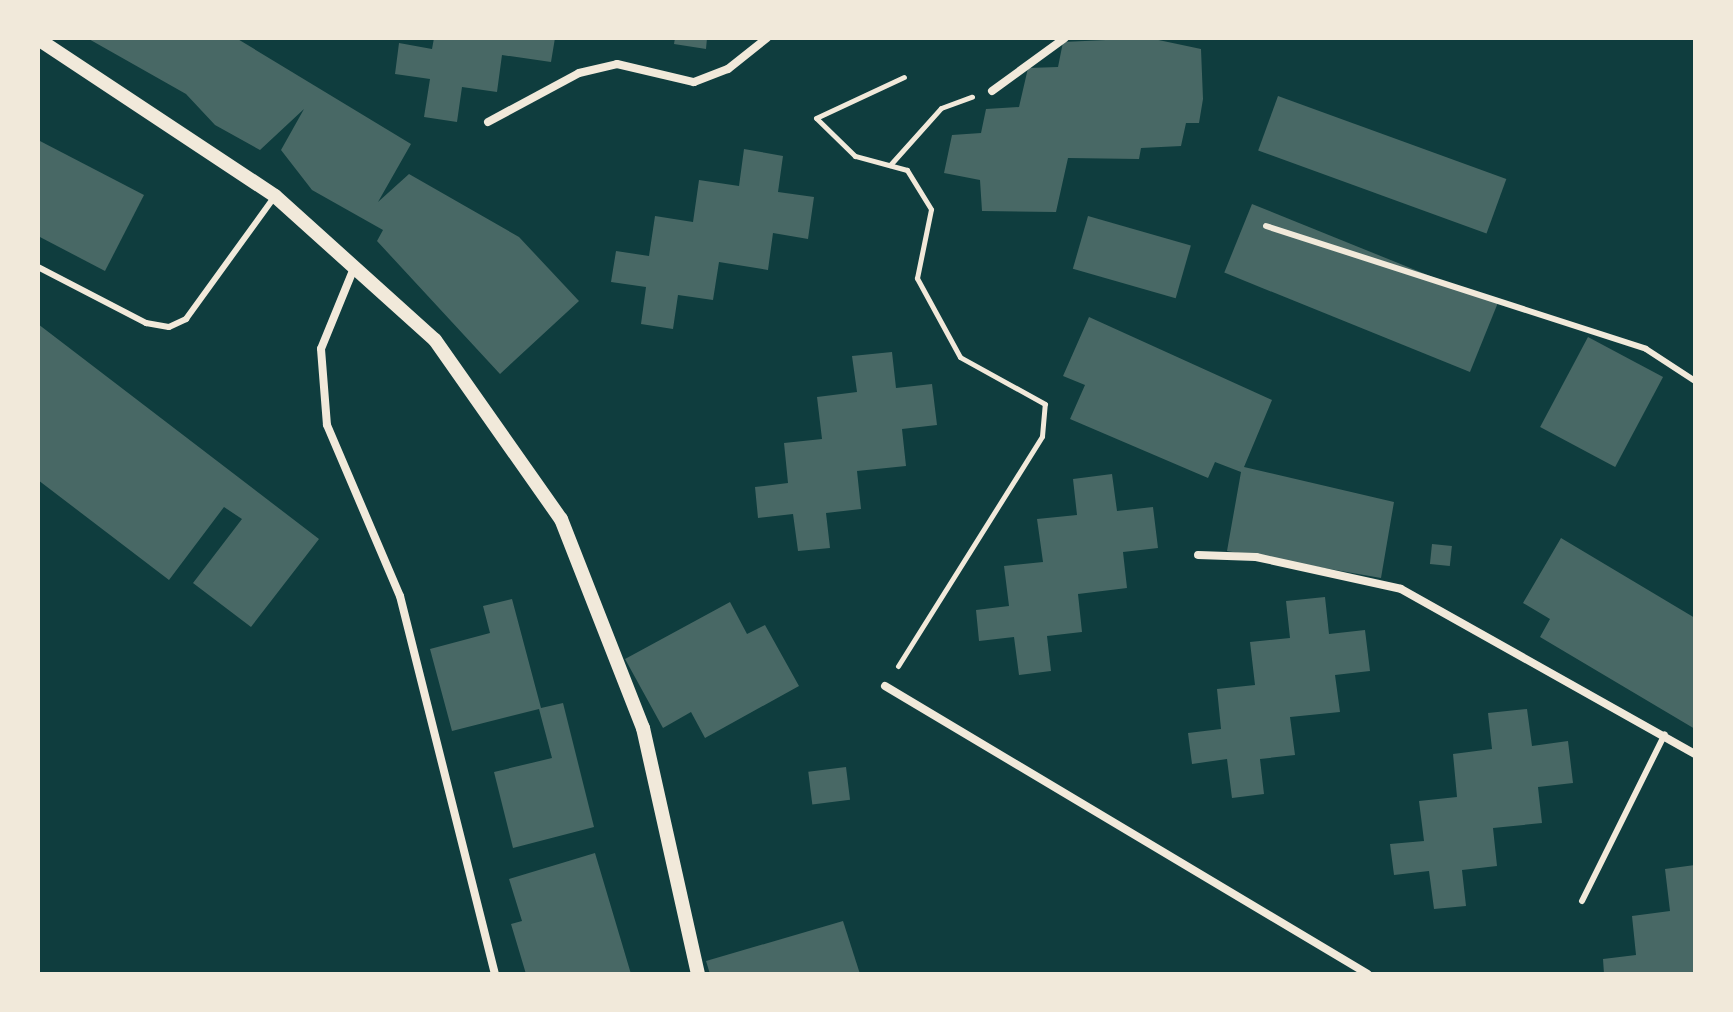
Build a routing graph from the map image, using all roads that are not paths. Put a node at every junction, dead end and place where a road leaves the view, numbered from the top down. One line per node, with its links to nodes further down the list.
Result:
1 (767, 38): 5 (street)
2 (1065, 38): 4 (street)
3 (38, 39): 6 (street)
4 (992, 91)
5 (488, 122)
6 (275, 196): 8 (lane); 9 (street)
7 (1266, 226): 10 (lane)
8 (38, 267)
9 (355, 267): 16 (street); 17 (street)
10 (1695, 381)
11 (1198, 555): 13 (street)
12 (885, 686): 18 (street)
13 (1665, 734): 14 (street); 15 (lane)
14 (1695, 754)
15 (1582, 901)
16 (495, 974)
17 (698, 974)
18 (1368, 974)

